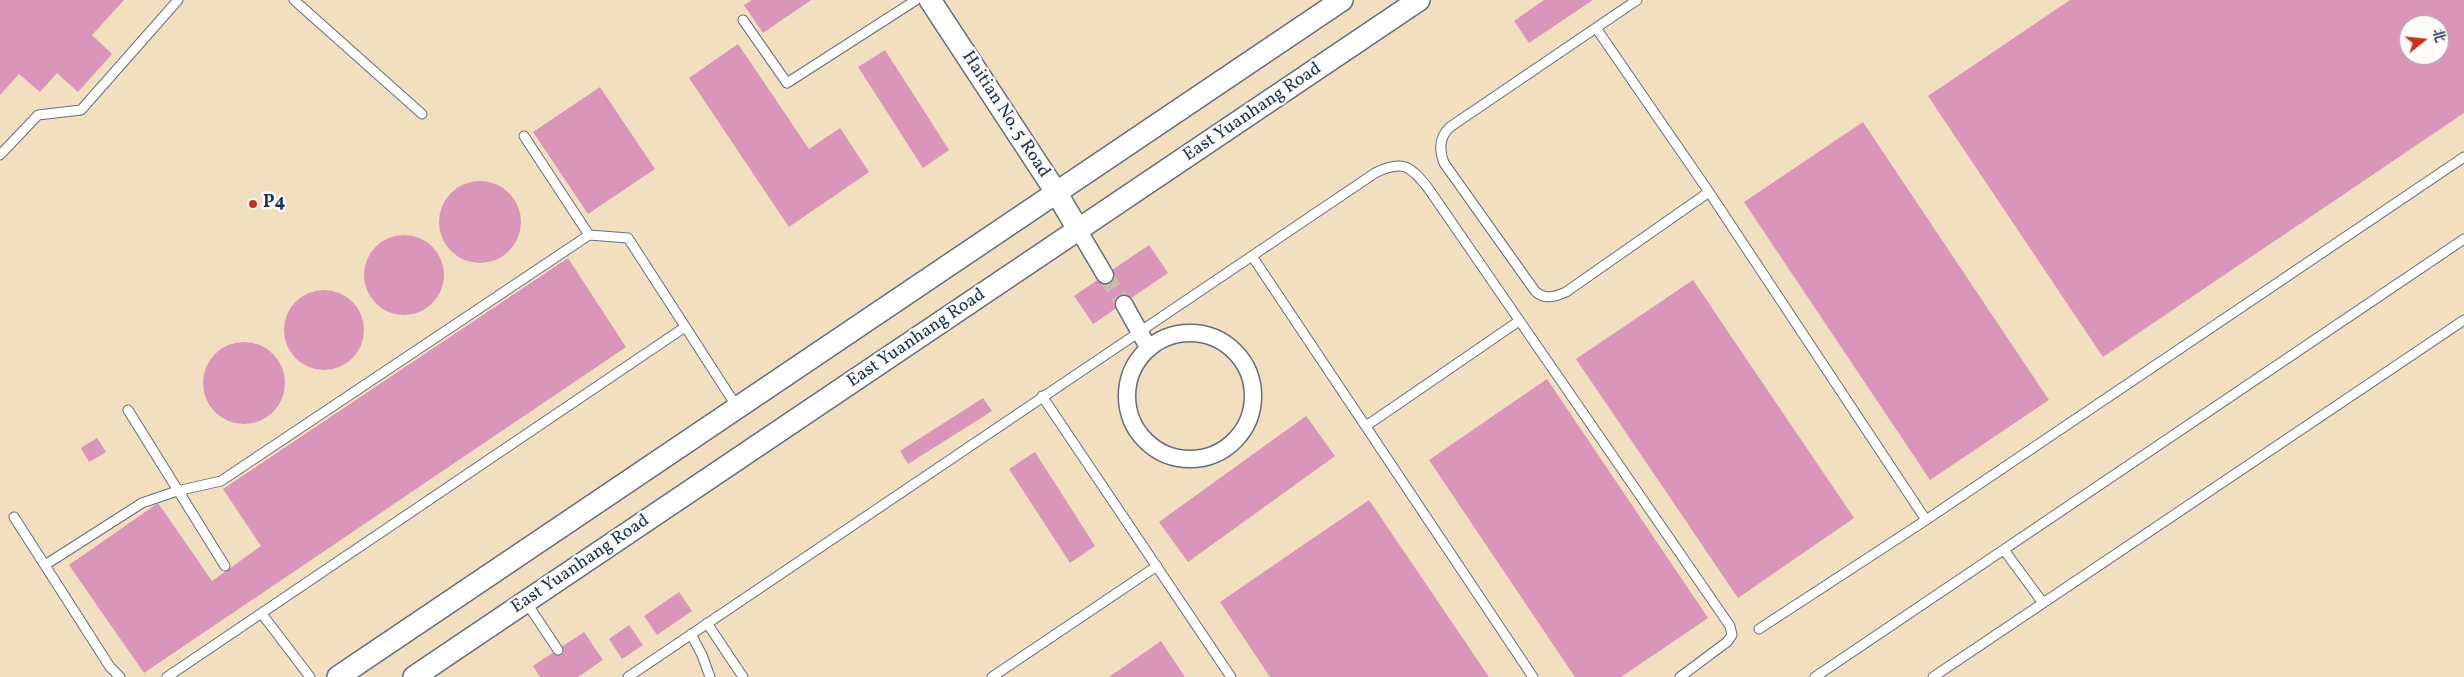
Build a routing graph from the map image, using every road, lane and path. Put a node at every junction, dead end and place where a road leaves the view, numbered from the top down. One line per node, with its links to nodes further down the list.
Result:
1 (178, 0): 12 (lane)
2 (294, 0): 10 (lane)
3 (916, 0): 8 (lane)
4 (930, 0): 14 (street, Haitian No. 5 Road)
5 (1342, 0): 14 (street)
6 (1420, 0): 16 (street, East Yuanhang Road)
7 (1637, 0): 9 (lane)
8 (743, 20)
9 (1596, 28): 15 (lane); 15 (lane)
10 (422, 114)
11 (524, 136): 17 (lane)
12 (0, 155)
13 (2464, 157): 33 (lane)
14 (1056, 192): 16 (street, Haitian No. 5 Road); 28 (street)
15 (1708, 192): 33 (lane)
16 (1079, 231): 20 (street); 38 (street, East Yuanhang Road)
17 (589, 235): 24 (lane); 31 (lane)
18 (2464, 240): 34 (lane)
19 (1252, 256): 22 (lane); 25 (lane); 30 (lane)
20 (1105, 275)
21 (1124, 304): 25 (street)
22 (1519, 320): 30 (lane); 56 (lane)
23 (2464, 320): 39 (lane)
24 (685, 328): 28 (lane); 40 (lane)
25 (1138, 331): 26 (street); 27 (lane)
26 (1148, 347): 26 (street)
27 (1042, 396): 37 (lane); 41 (lane)
28 (737, 407): 48 (street)
29 (128, 410): 31 (lane)
30 (1366, 426): 55 (lane)
31 (177, 491): 35 (lane); 36 (lane)
32 (14, 517): 35 (lane)
33 (1926, 520): 42 (lane)
34 (2004, 550): 39 (lane); 57 (lane)
35 (45, 565): 45 (lane)
36 (225, 566)
37 (1157, 566): 53 (lane); 54 (lane)
38 (526, 602): 44 (lane); 49 (street, East Yuanhang Road)
39 (2043, 603): 58 (lane)
40 (262, 614): 46 (lane); 47 (lane)
41 (707, 623): 43 (lane); 52 (lane)
42 (1759, 629)
43 (691, 634): 50 (lane); 51 (lane)
44 (558, 650)
45 (120, 677)
46 (167, 677)
47 (310, 677)
48 (338, 677)
49 (414, 677)
50 (628, 677)
51 (710, 677)
52 (743, 677)
53 (992, 677)
54 (1231, 677)
55 (1533, 677)
56 (1680, 677)
57 (1815, 677)
58 (1933, 677)

